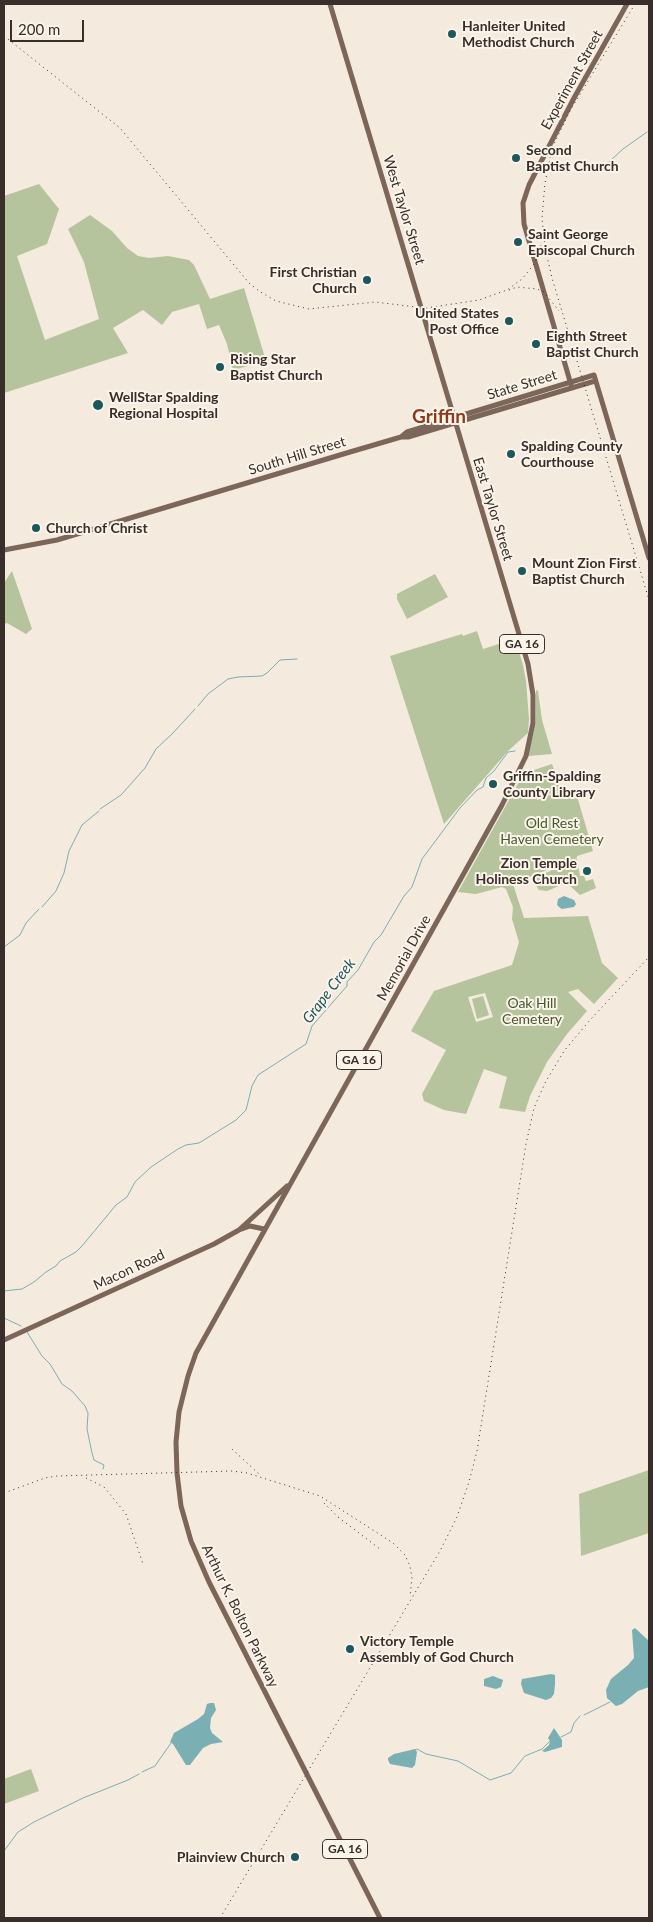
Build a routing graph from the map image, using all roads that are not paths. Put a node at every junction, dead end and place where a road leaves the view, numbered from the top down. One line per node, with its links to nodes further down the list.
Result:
1 (330, 4): 6 (main road, West Taylor Street)
2 (627, 4): 3 (main road, Experiment Street)
3 (522, 208): 4 (main road, Experiment Street); 4 (main road)
4 (534, 260): 5 (main road)
5 (571, 385): 6 (main road, South Hill Street); 8 (main road, South Hill Street)
6 (455, 420): 7 (main road, South Hill Street); 9 (main road, East Taylor Street / GA 16)
7 (4, 550)
8 (649, 558)
9 (533, 688): 10 (main road, Memorial Drive / GA 16)
10 (289, 1184): 11 (main road, Macon Road); 12 (main road, Memorial Drive / GA 16)
11 (249, 1224): 12 (main road); 13 (main road); 14 (main road, Macon Road)
12 (264, 1229): 13 (main road, Arthur K. Bolton Parkway / GA 16)
13 (259, 1239): 15 (main road, Arthur K. Bolton Parkway / GA 16)
14 (4, 1340)
15 (380, 1918)

